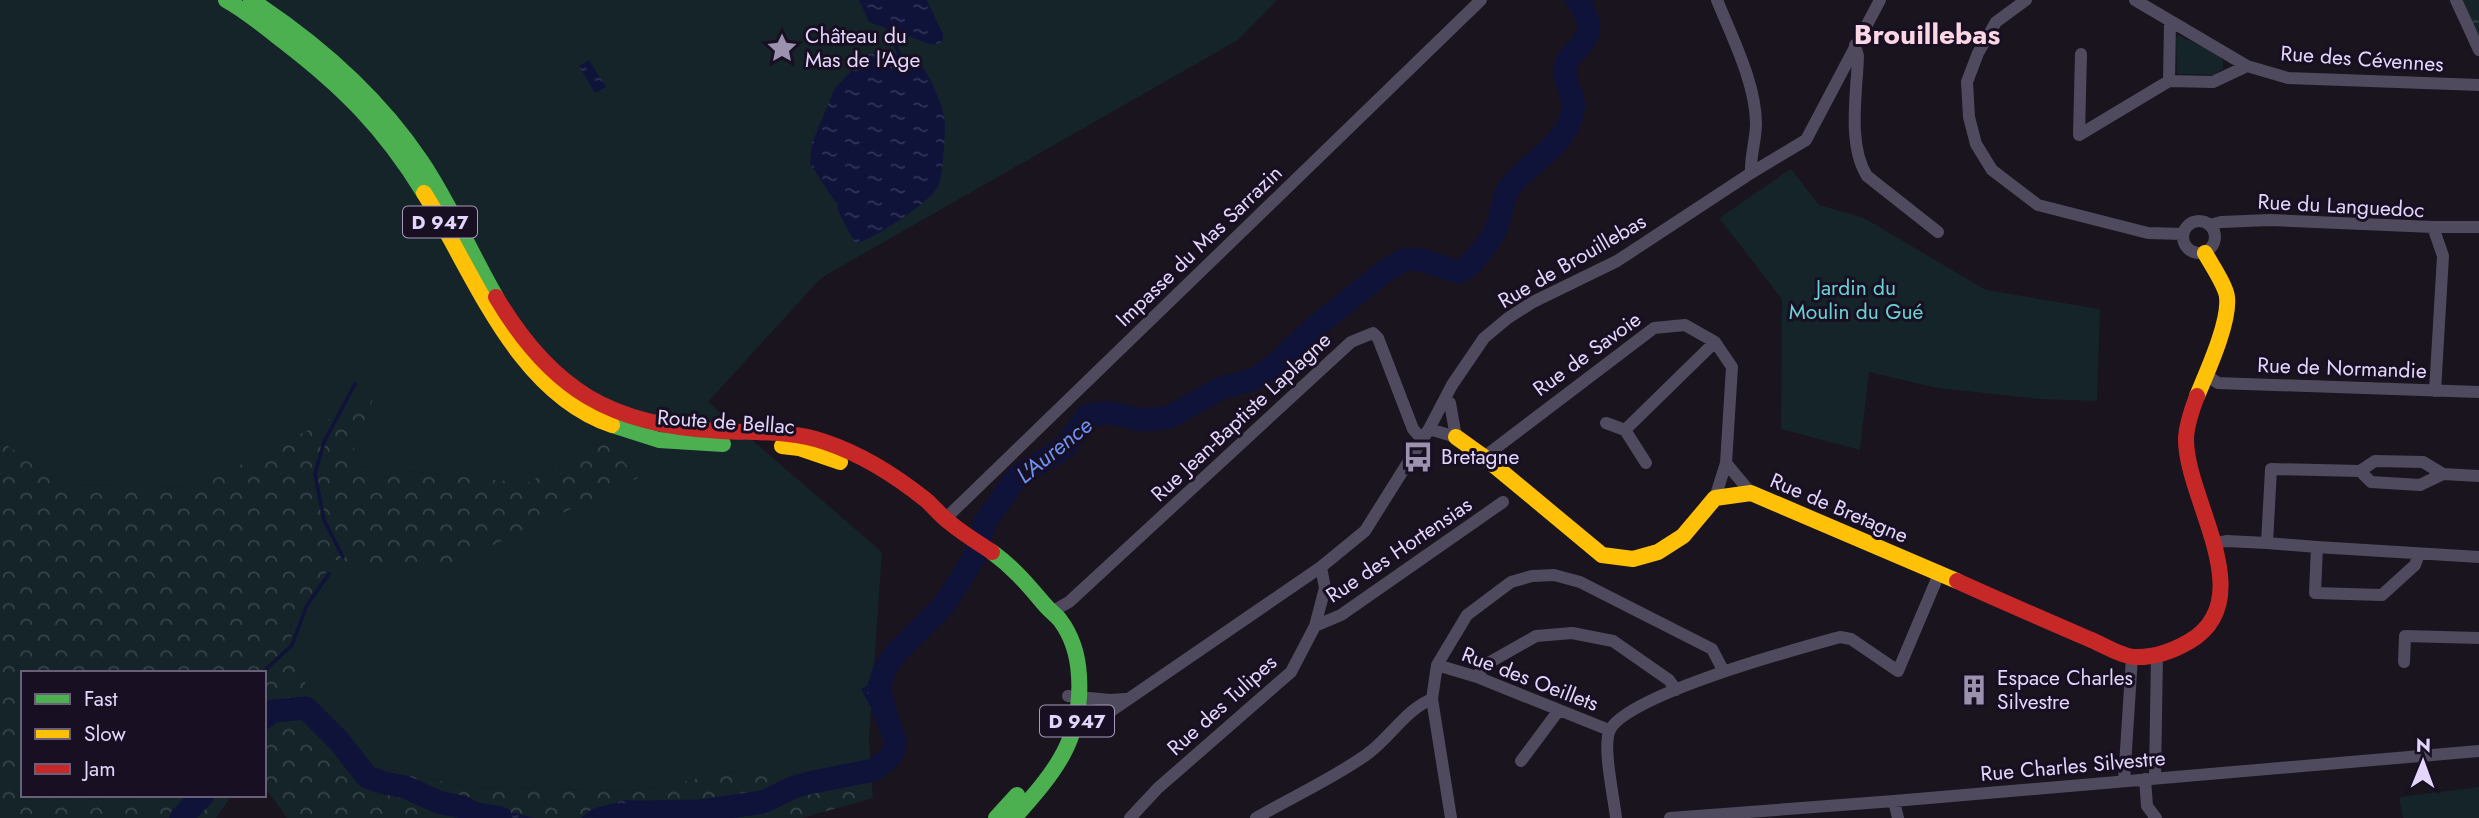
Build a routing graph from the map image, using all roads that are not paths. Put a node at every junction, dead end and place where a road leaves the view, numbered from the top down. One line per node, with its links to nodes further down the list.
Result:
1 (226, 0): 41 (main road, Route de Bellac / D 947)
2 (251, 0): 41 (main road, Route de Bellac / D 947)
3 (1481, 0): 41 (street, Impasse du Mas Sarrazin)
4 (1717, 0): 16 (street)
5 (1880, 0): 10 (street, Rue de Brouillebas)
6 (2026, 0): 21 (street)
7 (2135, 0): 9 (street, Rue des Cévennes)
8 (2456, 0): 11 (street)
9 (2170, 21): 13 (street, Rue des Cévennes); 14 (street)
10 (1855, 45): 16 (street, Rue de Brouillebas); 20 (street)
11 (2479, 50)
12 (2081, 54): 14 (street)
13 (2247, 66): 14 (street); 15 (street, Rue des Cévennes)
14 (2169, 81)
15 (2479, 85)
16 (1751, 173): 27 (street, Rue de Brouillebas)
17 (2210, 225): 18 (street, Rue du Languedoc); 21 (street); 22 (street)
18 (2433, 227): 19 (street); 25 (street, Rue du Languedoc)
19 (2479, 228)
20 (1938, 232)
21 (2183, 234): 22 (street)
22 (2204, 253): 24 (main road)
23 (1715, 342): 29 (street); 32 (street, Rue de Savoie); 34 (street)
24 (2206, 375): 25 (street, Rue de Normandie); 43 (main road)
25 (2435, 391): 26 (street, Rue de Normandie)
26 (2479, 392)
27 (1445, 400): 30 (street, Rue de Brouillebas); 31 (street)
28 (1606, 423): 29 (street)
29 (1625, 430): 33 (street)
30 (1425, 434): 31 (street); 47 (street, Rue de Brouillebas); 49 (street, Rue Jean-Baptiste Laplagne)
31 (1456, 437): 32 (main road)
32 (1484, 457): 39 (main road)
33 (1646, 463)
34 (1726, 463): 38 (street); 39 (street)
35 (2360, 471): 36 (street); 36 (street); 42 (street)
36 (2443, 474): 37 (street)
37 (2479, 476)
38 (1751, 493): 39 (main road, Rue de Bretagne); 48 (main road, Rue de Bretagne)
39 (1715, 498)
40 (1503, 502): 50 (street, Rue des Hortensias)
41 (945, 519): 49 (main road, Route de Bellac / D 947)
42 (2267, 543): 43 (street); 44 (street)
43 (2213, 544): 52 (main road)
44 (2317, 547): 45 (street); 45 (street)
45 (2420, 554): 46 (street)
46 (2479, 557)
47 (1321, 567): 50 (street, Rue des Tulipes); 60 (street, Rue de Brouillebas)
48 (1940, 574): 53 (main road, Rue de Bretagne); 56 (street)
49 (1051, 612): 59 (main road, D 947)
50 (1315, 626): 72 (street, Rue des Tulipes)
51 (2479, 638): 54 (street)
52 (2157, 654): 53 (main road); 67 (street)
53 (2132, 657): 68 (street)
54 (2404, 662)
55 (1437, 665): 56 (street); 57 (street, Rue des Oeillets); 61 (street)
56 (1723, 670): 58 (street)
57 (1477, 677): 58 (street); 62 (street, Rue des Oeillets)
58 (1676, 690): 64 (street)
59 (1074, 696): 60 (street); 63 (main road, D 947)
60 (1129, 699): 63 (street, Rue de Brouillebas)
61 (1432, 699): 73 (street); 74 (street)
62 (1559, 710): 64 (street, Rue des Oeillets); 66 (street)
63 (1072, 716): 70 (main road, D 947); 71 (main road, D 947)
64 (1609, 730): 75 (street)
65 (2479, 751): 67 (street, Rue Charles Silvestre)
66 (1521, 761)
67 (2150, 779): 68 (street, Rue Charles Silvestre); 78 (street)
68 (2124, 781): 69 (street, Rue Charles Silvestre)
69 (1894, 801): 76 (street, Rue Charles Silvestre); 77 (street)
70 (996, 818)
71 (1014, 818)
72 (1130, 818)
73 (1256, 818)
74 (1451, 818)
75 (1616, 818)
76 (1670, 818)
77 (1898, 818)
78 (2156, 818)

